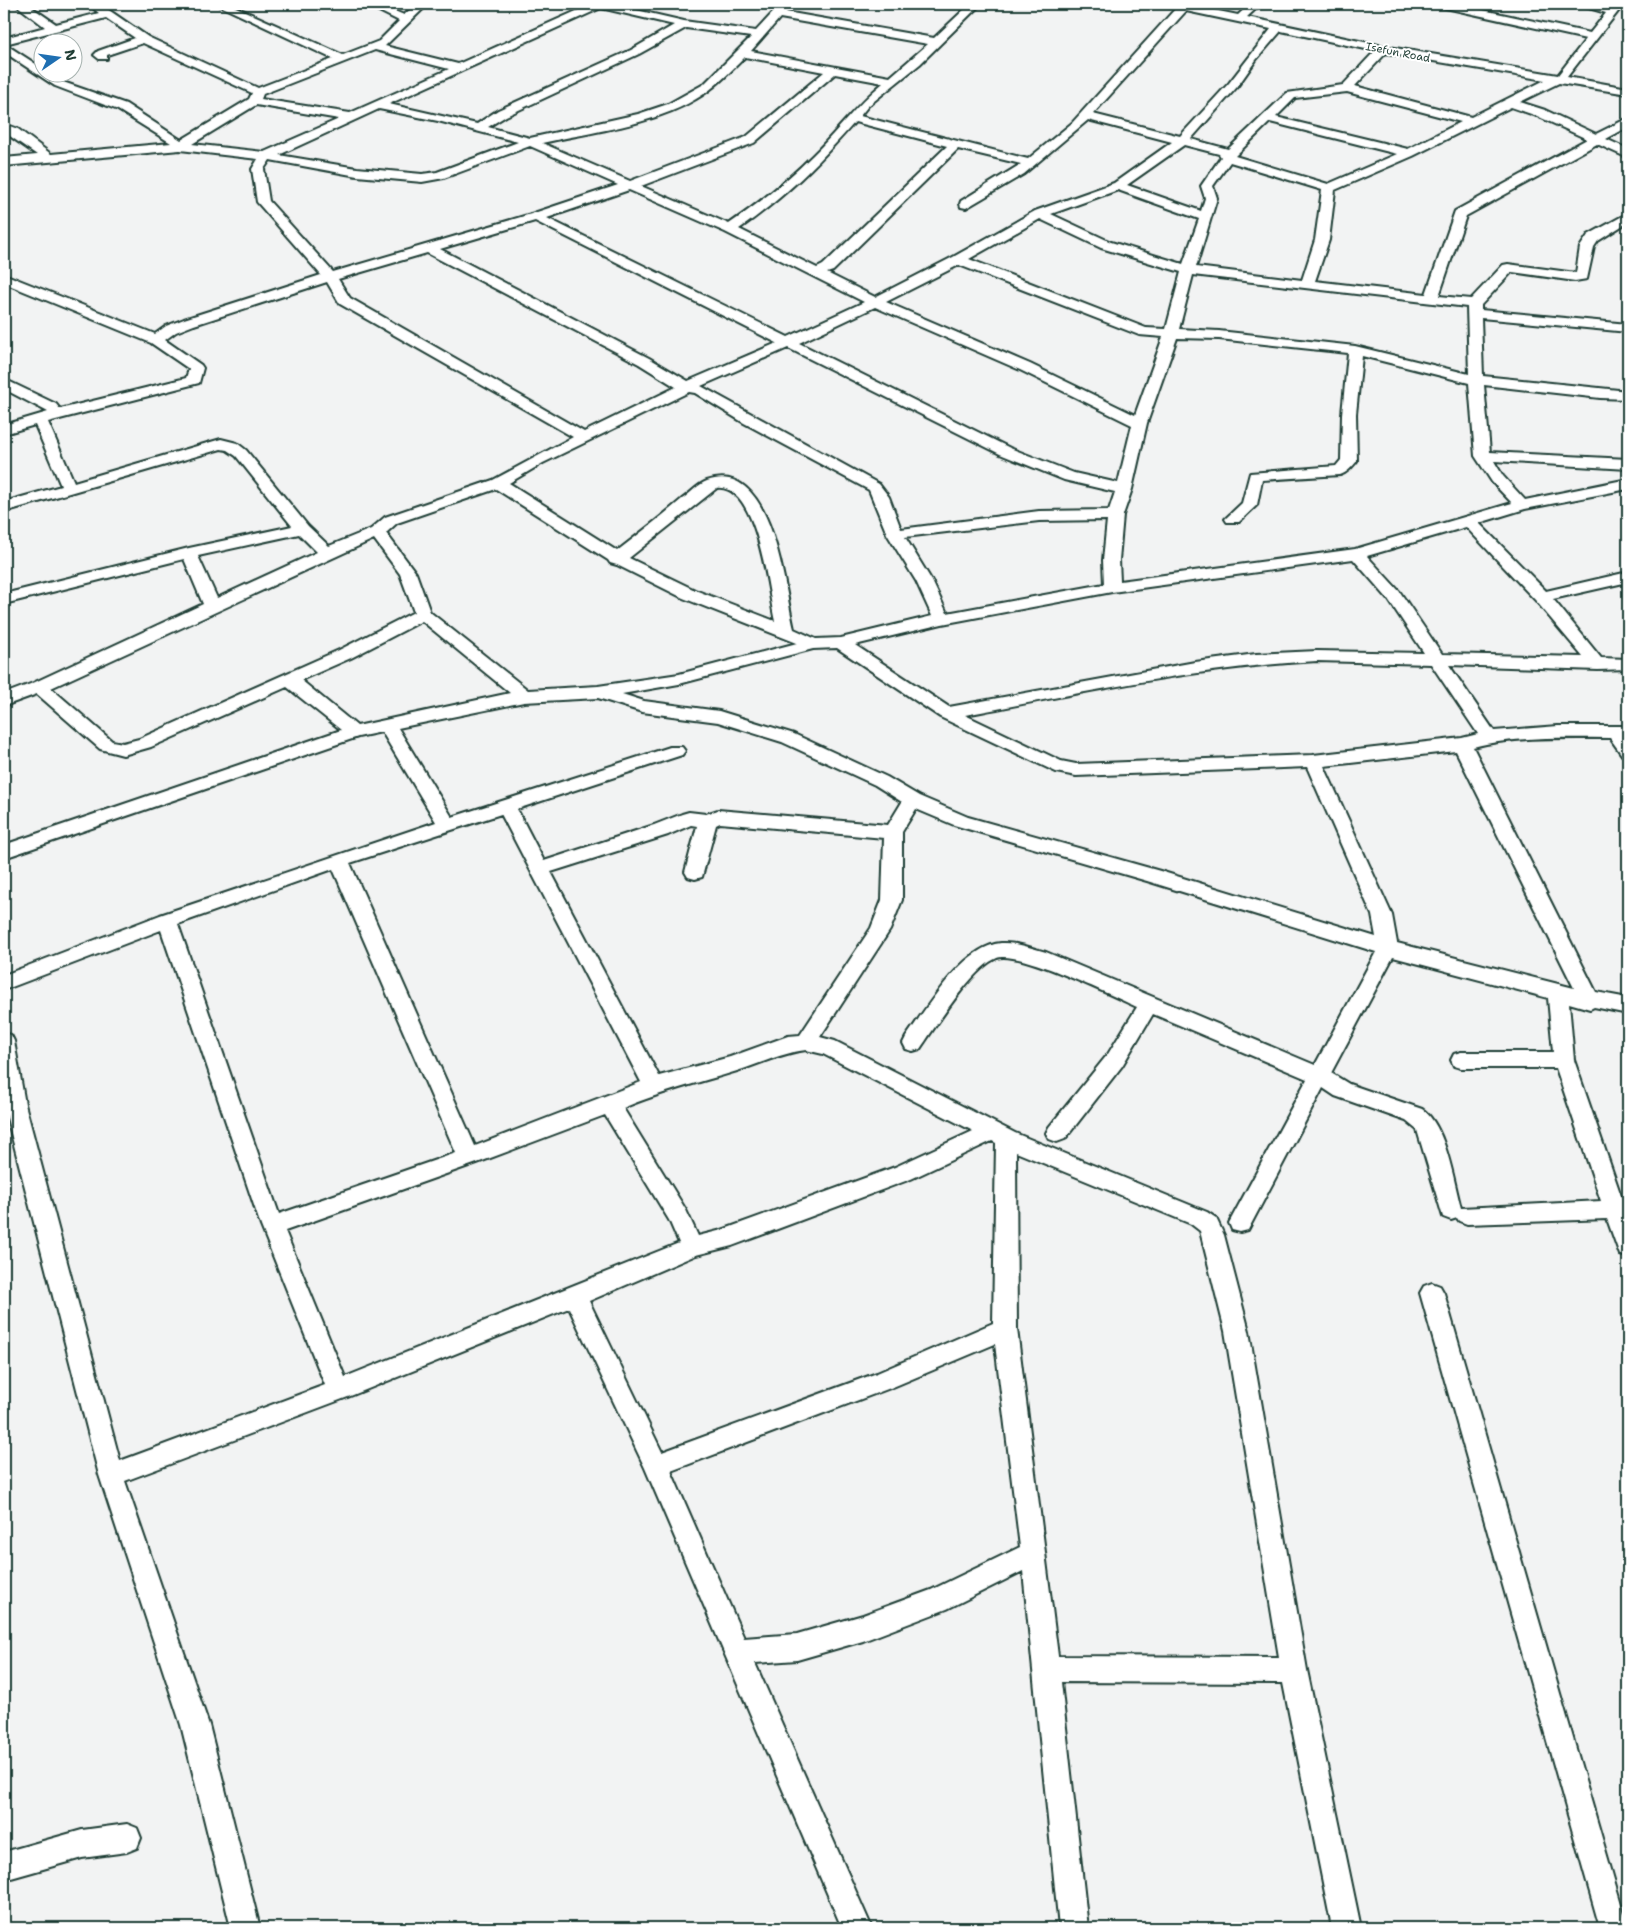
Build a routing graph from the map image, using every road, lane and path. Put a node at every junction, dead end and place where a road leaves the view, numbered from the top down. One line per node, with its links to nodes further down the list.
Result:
1 (20, 4): 21 (street)
2 (93, 4): 16 (street)
3 (221, 4): 32 (street)
4 (370, 4): 19 (street)
5 (423, 4): 19 (street)
6 (599, 4): 20 (street); 33 (street)
7 (787, 4): 17 (street)
8 (962, 4): 13 (street)
9 (1170, 4): 14 (street, Isefun Road)
10 (1256, 4): 18 (street)
11 (1441, 4): 24 (street)
12 (1586, 4): 15 (street)
13 (975, 5): 26 (street)
14 (1186, 5): 18 (street, Isefun Road); 22 (street, Isefun Road); 43 (street)
15 (1616, 8): 24 (street)
16 (109, 14): 21 (street); 25 (street)
17 (777, 14): 23 (street); 26 (street)
18 (1243, 15): 35 (street, Isefun Road)
19 (404, 19): 28 (street)
20 (684, 24): 23 (street); 50 (street)
21 (52, 27): 27 (street)
22 (1278, 28): 29 (street, Isefun Road); 52 (street)
23 (758, 35): 30 (street)
24 (1594, 37): 35 (street)
25 (144, 39): 31 (street); 40 (street)
26 (935, 42): 36 (street)
27 (7, 43): 55 (street)
28 (376, 47): 32 (street); 33 (street)
29 (1383, 49): 35 (street, Isefun Road); 38 (street)
30 (742, 53): 34 (street); 53 (street)
31 (103, 57)
32 (343, 59): 40 (street)
33 (459, 68): 42 (street)
34 (832, 70): 36 (street); 63 (street)
35 (1560, 77): 37 (street, Isefun Road); 39 (street, Isefun Road); 41 (street)
36 (890, 81): 45 (street)
37 (1628, 86)
38 (1346, 88): 46 (street); 47 (street)
39 (1628, 91)
40 (256, 97): 44 (street); 55 (street)
41 (1512, 103): 47 (street); 51 (street)
42 (380, 106): 44 (street); 50 (street)
43 (1086, 116): 52 (street); 62 (street)
44 (351, 117): 58 (street)
45 (852, 118): 54 (street); 71 (street)
46 (1267, 118): 56 (street); 59 (street)
47 (1471, 121): 56 (street)
48 (1628, 122): 51 (street)
49 (4, 128): 60 (street)
50 (479, 128): 53 (street)
51 (1597, 138): 57 (street); 79 (street)
52 (1184, 139): 59 (street); 64 (street)
53 (530, 142): 58 (street); 63 (street)
54 (956, 144): 62 (street); 75 (street)
55 (180, 146): 58 (street); 60 (street)
56 (1409, 153): 65 (street)
57 (1628, 154)
58 (266, 156): 76 (street)
59 (1227, 157): 65 (street); 69 (street)
60 (49, 158): 61 (street)
61 (4, 162)
62 (1030, 163): 66 (street)
63 (631, 185): 68 (street); 71 (street)
64 (1118, 186): 67 (street); 69 (street)
65 (1329, 188): 78 (street)
66 (966, 204)
67 (1040, 214): 73 (street); 74 (street)
68 (536, 216): 72 (street); 85 (street)
69 (1206, 217): 74 (street)
70 (1628, 218): 81 (street)
71 (730, 228): 75 (street)
72 (430, 249): 76 (street); 89 (street)
73 (958, 260): 80 (street); 83 (street)
74 (1188, 270): 78 (street); 83 (street)
75 (817, 272): 80 (street)
76 (330, 277): 84 (street); 95 (street)
77 (4, 278): 84 (street)
78 (1307, 285): 79 (street)
79 (1431, 300): 81 (street)
80 (875, 302): 85 (street); 93 (street)
81 (1474, 308): 82 (street); 87 (street)
82 (1628, 328)
83 (1171, 335): 86 (street); 93 (street)
84 (156, 340): 91 (street)
85 (788, 343): 89 (street); 100 (street)
86 (1355, 350): 87 (street); 105 (street)
87 (1476, 380): 90 (street); 96 (street)
88 (4, 383): 91 (street)
89 (688, 387): 95 (street); 109 (street)
90 (1628, 395)
91 (57, 414): 92 (street)
92 (40, 421): 94 (street); 101 (street)
93 (1140, 423): 100 (street)
94 (4, 430)
95 (583, 437): 98 (street)
96 (1483, 456): 97 (street); 102 (street)
97 (1628, 464)
98 (498, 483): 108 (street); 113 (street)
99 (1628, 484): 102 (street)
100 (1124, 489): 104 (street)
101 (70, 490): 103 (street); 107 (street)
102 (1522, 505): 106 (street)
103 (4, 506)
104 (1115, 516): 109 (street); 115 (street)
105 (1232, 519)
106 (1469, 521): 112 (street); 116 (street)
107 (302, 529): 110 (street); 111 (street)
108 (377, 532): 110 (street); 119 (street)
109 (895, 534): 120 (street)
110 (327, 552): 118 (street)
111 (190, 553): 117 (street); 118 (street)
112 (1357, 554): 115 (street); 124 (street)
113 (616, 560): 121 (street); 121 (street)
114 (1628, 576): 116 (street)
115 (1112, 587): 120 (street)
116 (1542, 597): 126 (street)
117 (4, 599)
118 (212, 605): 128 (street)
119 (423, 614): 127 (street); 130 (street)
120 (942, 619): 122 (street)
121 (786, 630): 123 (street)
122 (841, 643): 123 (street); 132 (street)
123 (813, 644): 129 (street)
124 (1437, 659): 126 (street); 132 (street); 136 (street)
125 (1628, 664): 126 (street)
126 (1598, 665)
127 (287, 678): 128 (street); 134 (street)
128 (39, 687): 131 (street)
129 (598, 692): 130 (street); 141 (street)
130 (524, 696): 133 (street)
131 (4, 700)
132 (946, 713): 140 (street)
133 (386, 724): 134 (street); 144 (street)
134 (354, 732): 146 (street)
135 (1622, 732): 136 (street); 139 (street)
136 (1489, 737): 137 (street)
137 (1462, 744): 140 (street); 154 (street)
138 (676, 751): 142 (street)
139 (1628, 751)
140 (1313, 761): 151 (street)
141 (912, 800): 145 (street); 151 (street)
142 (506, 806): 144 (street); 148 (street)
143 (708, 821): 145 (street); 148 (street); 149 (street)
144 (447, 824): 147 (street)
145 (893, 832): 158 (street)
146 (4, 852)
147 (339, 860): 150 (street); 167 (street)
148 (540, 869): 163 (street)
149 (695, 872)
150 (167, 920): 152 (street); 170 (street)
151 (1388, 948): 153 (street); 162 (street)
152 (4, 983)
153 (1558, 993): 154 (street); 161 (street)
154 (1590, 1000): 156 (street)
155 (1149, 1004): 159 (street); 162 (street); 165 (street)
156 (1628, 1006)
157 (4, 1041): 178 (street)
158 (806, 1042): 163 (street); 166 (street)
159 (913, 1043)
160 (1461, 1060): 161 (street)
161 (1564, 1060): 168 (street)
162 (1320, 1076): 168 (street); 169 (street)
163 (654, 1086): 164 (street)
164 (610, 1104): 167 (street); 171 (street)
165 (1057, 1133)
166 (1000, 1135): 171 (street); 175 (street); 182 (street)
167 (469, 1157): 170 (street)
168 (1614, 1210): 172 (street)
169 (1240, 1223)
170 (272, 1226): 176 (street)
171 (692, 1247): 174 (street)
172 (1628, 1248)
173 (1432, 1293): 189 (street)
174 (574, 1296): 176 (street); 177 (street)
175 (1005, 1329): 177 (street); 179 (street)
176 (339, 1390): 178 (street)
177 (656, 1465): 180 (street)
178 (111, 1475): 185 (street)
179 (1034, 1553): 180 (street); 181 (street)
180 (737, 1650): 186 (street)
181 (1045, 1669): 182 (street); 187 (street)
182 (1294, 1670): 188 (street)
183 (127, 1838): 184 (street)
184 (4, 1866)
185 (245, 1928)
186 (857, 1928)
187 (1073, 1928)
188 (1347, 1928)
189 (1615, 1928)

